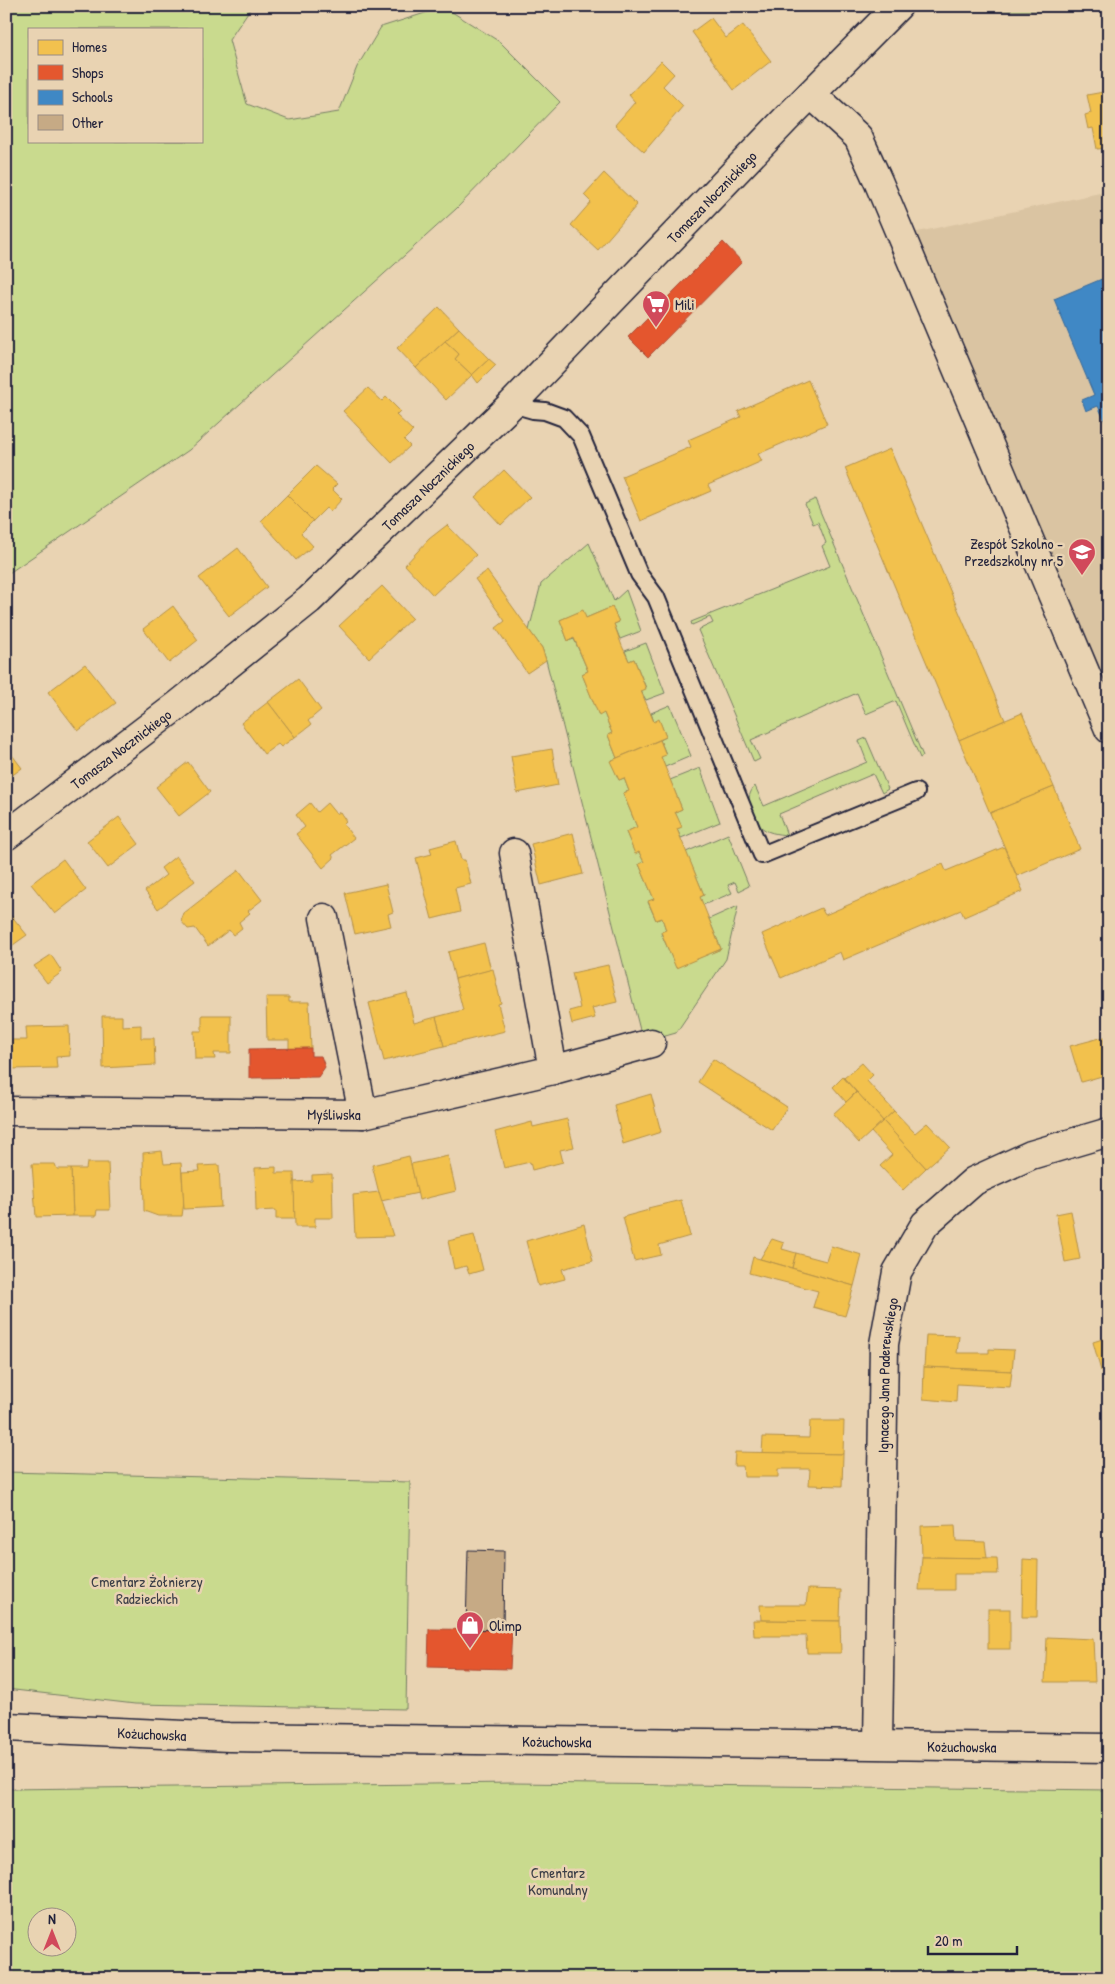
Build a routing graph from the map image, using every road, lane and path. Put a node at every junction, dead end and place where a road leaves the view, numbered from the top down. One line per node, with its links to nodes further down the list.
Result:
1 (898, 6): 2 (street, Tomasza Nocznickiego)
2 (811, 94): 3 (street, Tomasza Nocznickiego); 4 (street)
3 (512, 404): 5 (lane); 6 (street, Tomasza Nocznickiego)
4 (1109, 729)
5 (916, 792)
6 (6, 836)
7 (514, 853): 10 (street)
8 (324, 918): 12 (street)
9 (652, 1044): 10 (street, Myśliwska)
10 (553, 1070): 12 (street, Myśliwska)
11 (6, 1111): 12 (street, Myśliwska)
12 (363, 1114)
13 (1109, 1132): 15 (street, Ignacego Jana Paderewskiego)
14 (6, 1727): 15 (street, Kożuchowska)
15 (878, 1744): 16 (street, Kożuchowska)
16 (1109, 1748)

